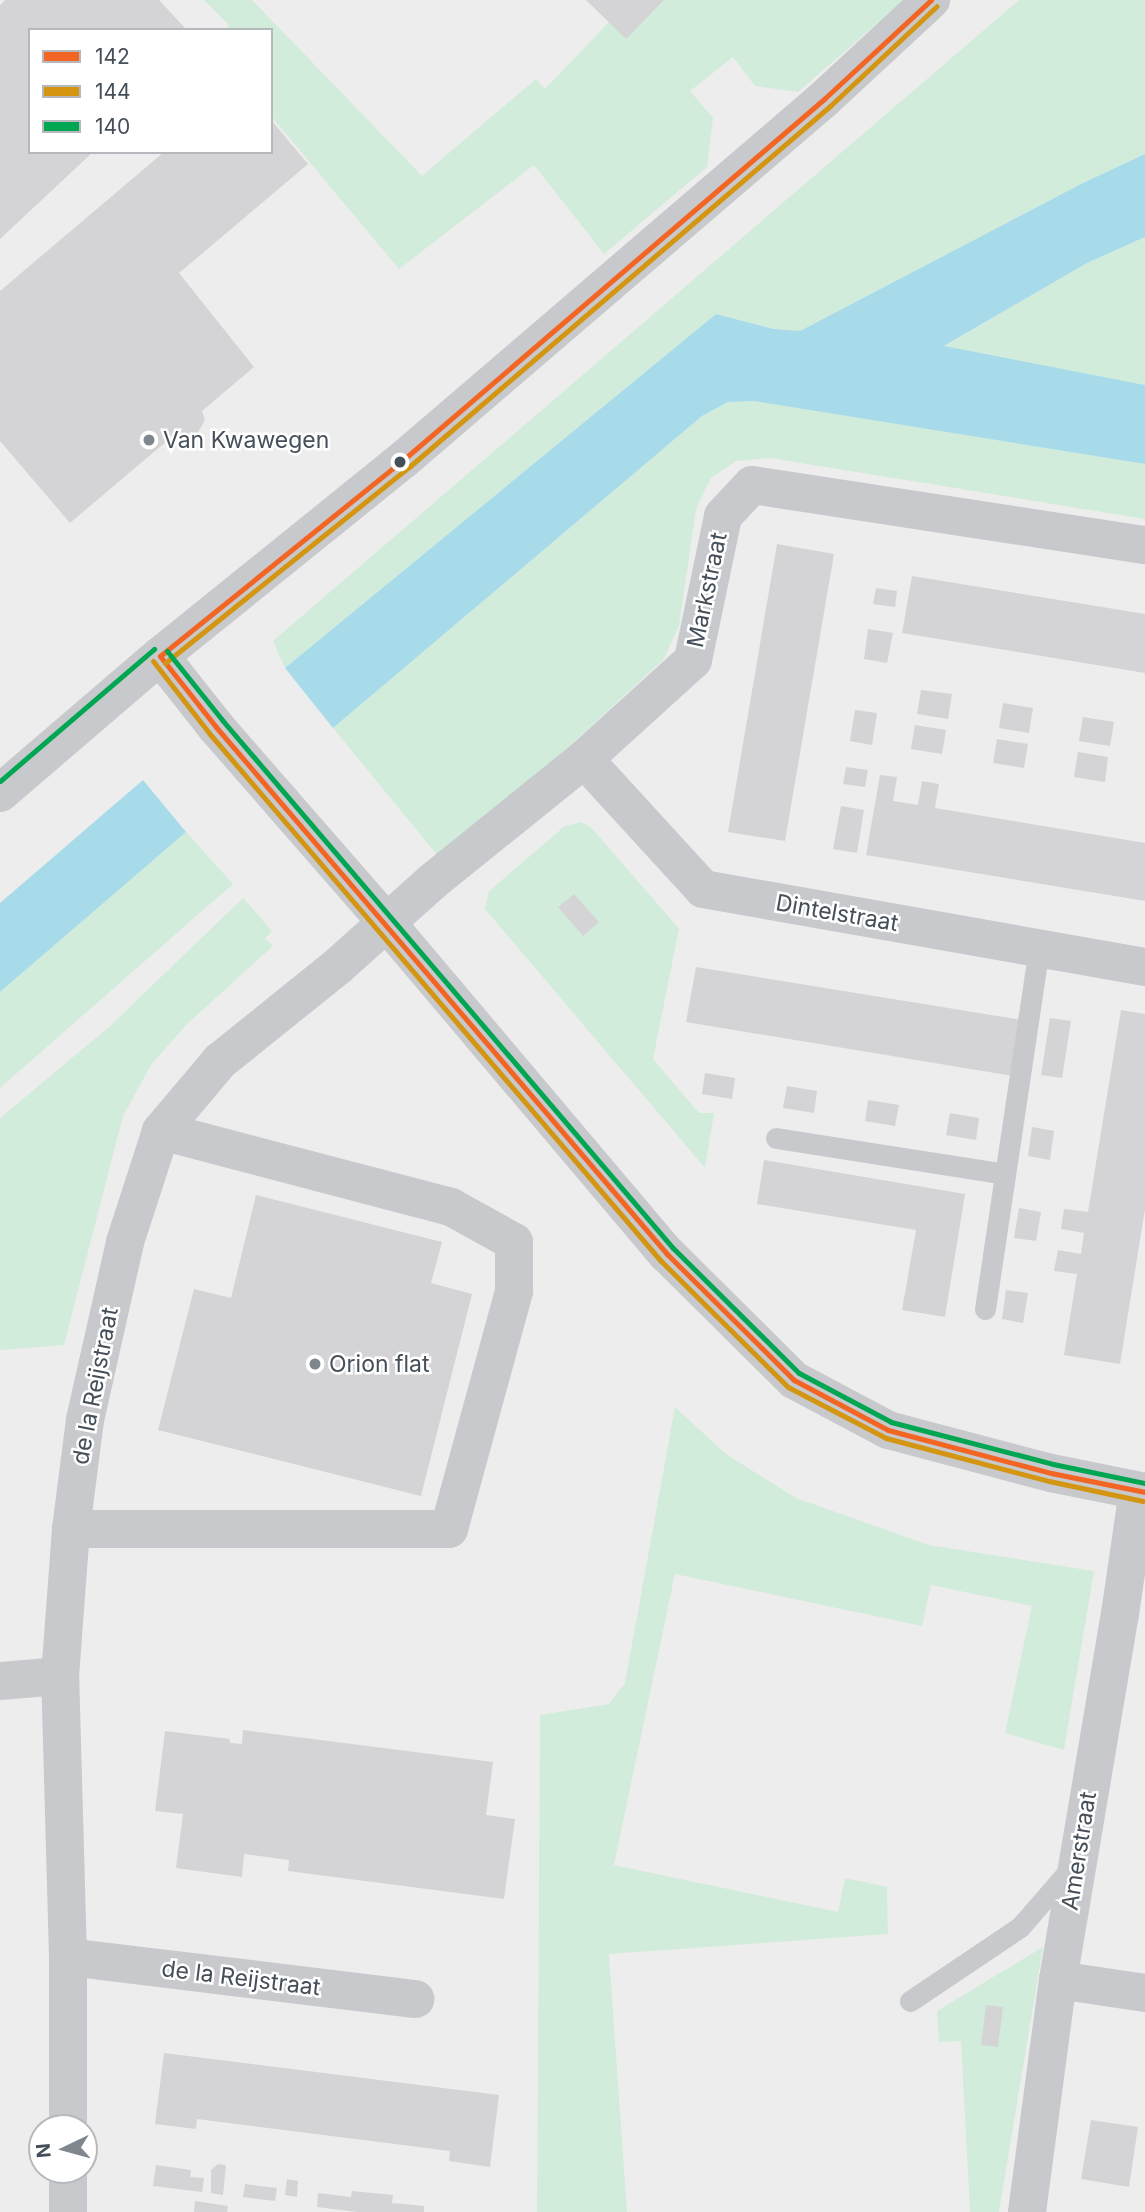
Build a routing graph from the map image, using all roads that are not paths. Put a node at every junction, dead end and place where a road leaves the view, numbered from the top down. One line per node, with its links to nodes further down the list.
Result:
1 (931, 0): 3 (street)
2 (1145, 545): 4 (street, Markstraat)
3 (160, 656): 5 (street); 6 (street)
4 (584, 759): 6 (street, Markstraat); 7 (street, Dintelstraat)
5 (0, 793)
6 (386, 922): 9 (street, de la Reijstraat); 13 (street)
7 (1039, 949): 8 (street, Dintelstraat); 11 (lane)
8 (1145, 967)
9 (161, 1131): 14 (street, de la Reijstraat); 14 (street)
10 (776, 1138): 11 (lane)
11 (1005, 1174): 12 (lane)
12 (985, 1309)
13 (1141, 1491): 15 (street, Amerstraat)
14 (71, 1529): 16 (street, de la Reijstraat)
15 (1133, 1616): 18 (street, Amerstraat)
16 (60, 1676): 17 (street); 19 (street, de la Reijstraat)
17 (0, 1681)
18 (1077, 1862): 20 (street, Amerstraat); 23 (lane)
19 (68, 1957): 22 (street, de la Reijstraat); 24 (street, de la Reijstraat)
20 (1058, 1980): 21 (street); 27 (street, Amerstraat)
21 (1145, 1993)
22 (415, 1999)
23 (909, 2001)
24 (68, 2114)
25 (68, 2184): 26 (street)
26 (68, 2212)
27 (1027, 2212)

